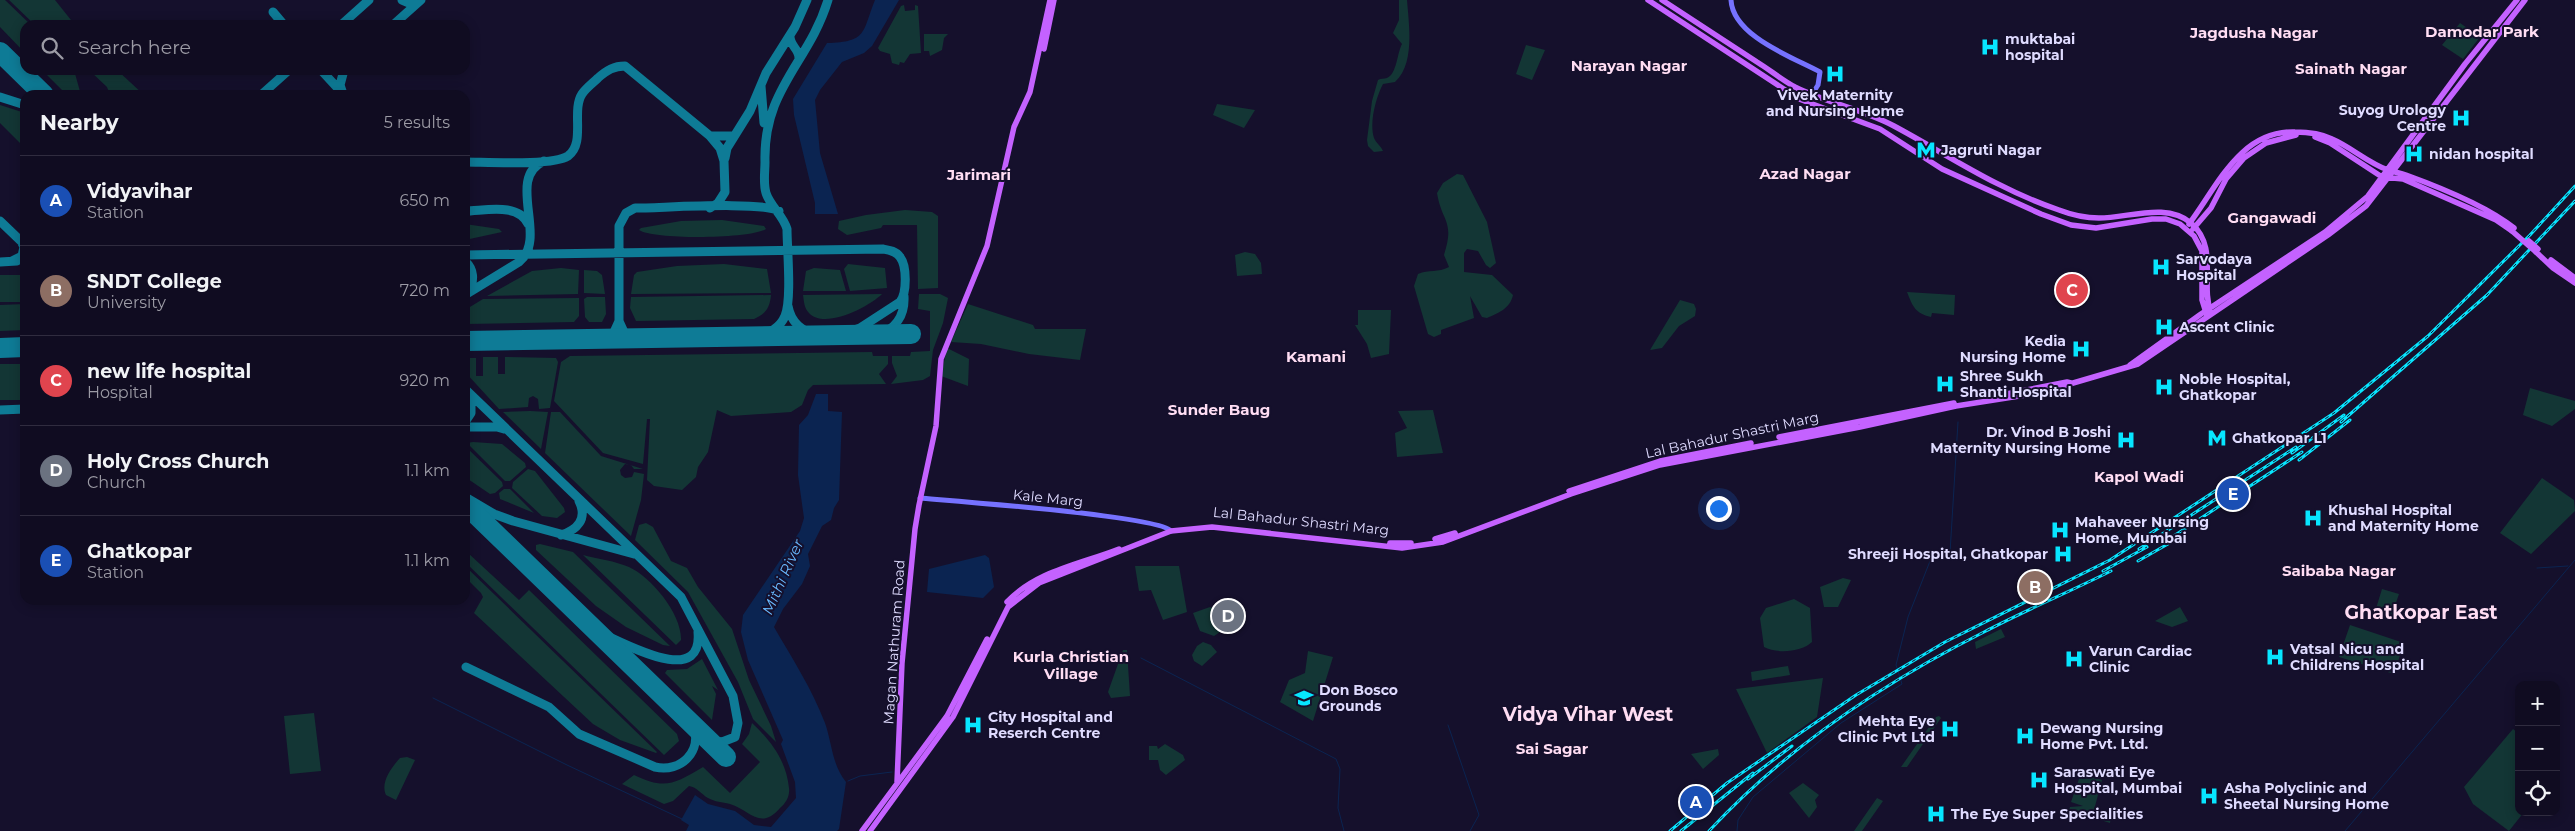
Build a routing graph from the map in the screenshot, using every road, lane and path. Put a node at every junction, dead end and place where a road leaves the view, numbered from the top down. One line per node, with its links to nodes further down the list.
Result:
1 (1050, 0): 12 (main road)
2 (1054, 0): 12 (main road)
3 (1648, 0): 10 (main road)
4 (1662, 0): 8 (main road)
5 (1731, 0): 8 (main road)
6 (2517, 0): 16 (main road, Lal Bahadur Shastri Marg)
7 (2525, 0): 14 (main road, Lal Bahadur Shastri Marg)
8 (1811, 94): 9 (main road); 10 (main road)
9 (1820, 99): 11 (main road); 15 (main road)
10 (1806, 102): 11 (main road)
11 (1817, 106): 17 (main road)
12 (1014, 130): 28 (main road, Magan Nathuram Road)
13 (2340, 146): 16 (main road); 19 (main road); 23 (main road)
14 (2404, 157): 16 (main road, Lal Bahadur Shastri Marg); 18 (main road)
15 (1953, 161): 17 (main road); 21 (main road)
16 (2391, 171): 18 (main road); 19 (main road, Lal Bahadur Shastri Marg)
17 (1947, 172): 22 (main road)
18 (2405, 174): 20 (main road)
19 (2385, 177): 20 (main road); 27 (main road, Lal Bahadur Shastri Marg)
20 (2412, 180): 24 (main road, bridge)
21 (2042, 204): 22 (main road); 23 (main road)
22 (2039, 213): 23 (main road)
23 (2191, 228): 27 (main road)
24 (2537, 250): 25 (main road); 26 (main road)
25 (2575, 278)
26 (2575, 283)
27 (2208, 312): 29 (main road, Lal Bahadur Shastri Marg)
28 (920, 498): 29 (main road, Kale Marg); 30 (main road, Magan Nathuram Road)
29 (1170, 530): 30 (main road, Lal Bahadur Shastri Marg)
30 (900, 785): 31 (main road, Lal Bahadur Shastri Marg); 32 (main road, Lal Bahadur Shastri Marg)
31 (862, 831)
32 (870, 831)

